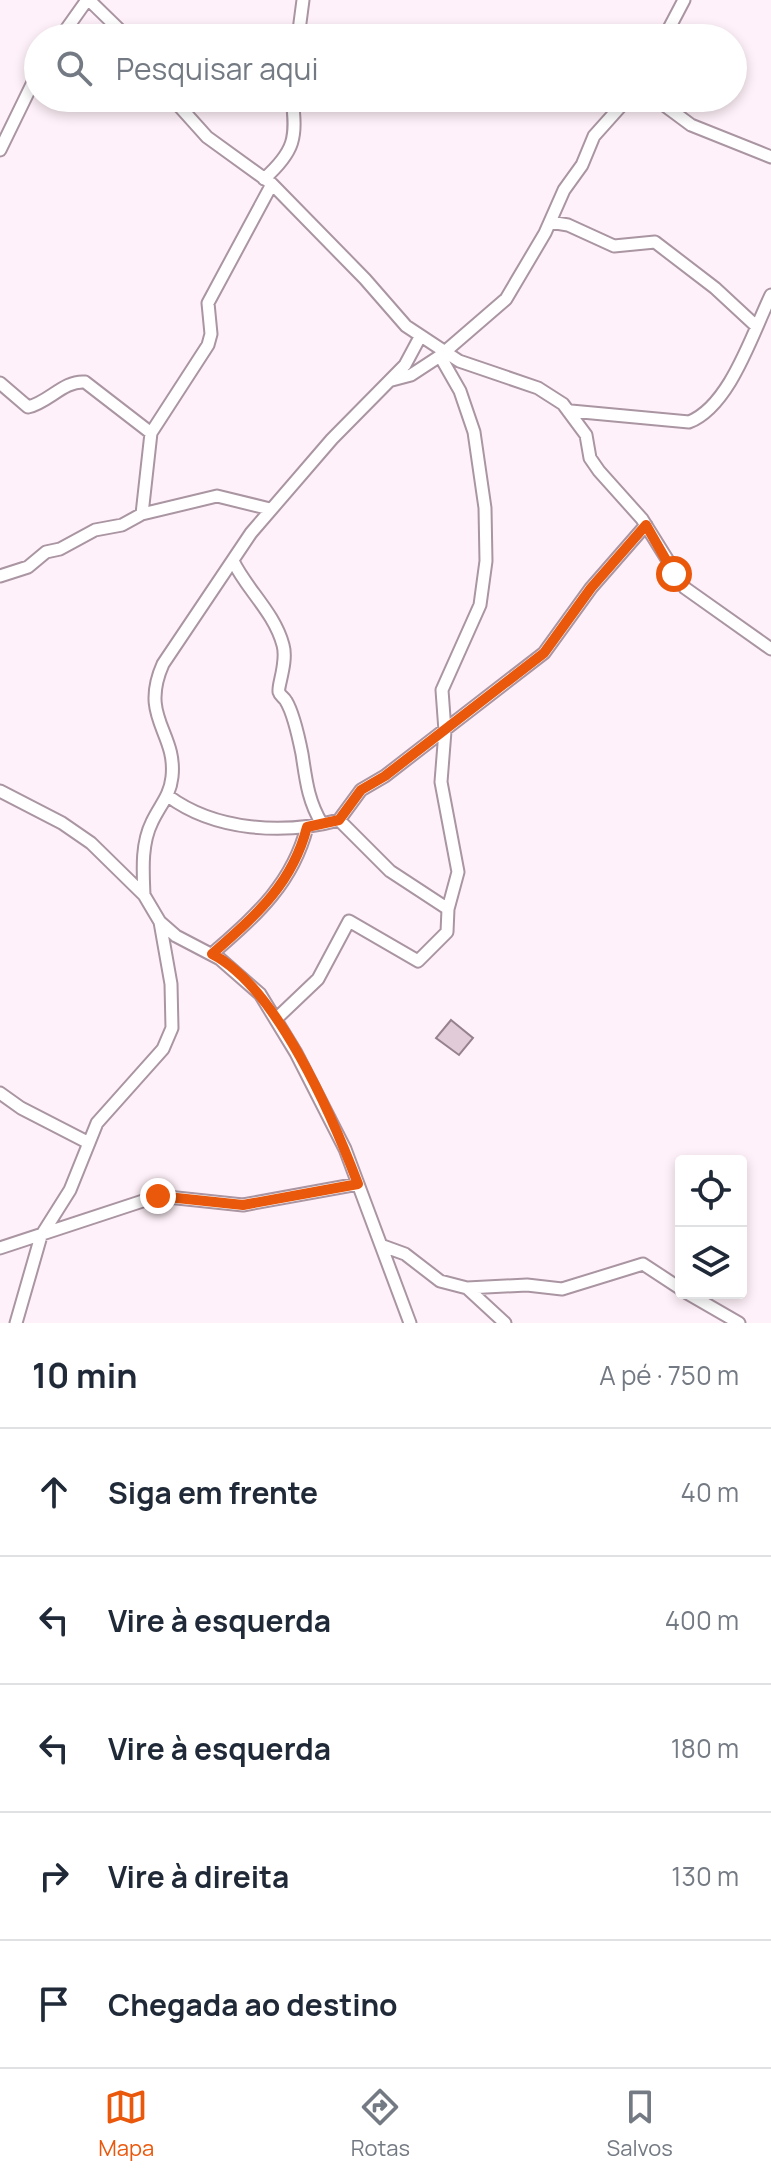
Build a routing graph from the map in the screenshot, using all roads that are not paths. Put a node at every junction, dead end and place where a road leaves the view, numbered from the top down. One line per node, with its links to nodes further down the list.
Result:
1 (88, 0): 4 (street); 5 (street)
2 (303, 0): 6 (street)
3 (684, 0): 7 (street)
4 (70, 24)
5 (113, 24)
6 (300, 24)
7 (671, 24)
8 (24, 101): 13 (street)
9 (185, 112): 15 (street)
10 (293, 112): 15 (street)
11 (615, 112): 16 (street)
12 (673, 112): 14 (street)
13 (0, 150)
14 (771, 157)
15 (268, 182): 19 (street); 24 (street)
16 (550, 222): 18 (street); 20 (street)
17 (771, 295): 18 (street)
18 (756, 326): 23 (street)
19 (420, 337): 20 (street); 21 (street)
20 (442, 354): 21 (street); 23 (street); 31 (street)
21 (390, 380): 25 (street)
22 (0, 383): 24 (street)
23 (571, 411): 27 (street)
24 (151, 433): 26 (street)
25 (270, 509): 26 (street); 28 (street)
26 (142, 514): 29 (street)
27 (646, 525): 30 (street); 31 (street)
28 (233, 561): 33 (street); 35 (street)
29 (0, 576)
30 (771, 649)
31 (445, 731): 34 (street); 38 (street)
32 (0, 791): 37 (street)
33 (168, 796): 36 (street); 37 (street)
34 (339, 820): 35 (street); 38 (street)
35 (322, 824): 36 (street)
36 (307, 827): 40 (street)
37 (144, 895): 39 (street)
38 (448, 909): 41 (street)
39 (160, 922): 40 (street); 43 (street)
40 (212, 954): 41 (street)
41 (276, 1019): 44 (street)
42 (0, 1093): 43 (street)
43 (89, 1143): 45 (street)
44 (358, 1184): 45 (street); 46 (street)
45 (41, 1236): 47 (street); 51 (street)
46 (383, 1246): 49 (street); 52 (street)
47 (0, 1248)
48 (675, 1285): 49 (street)
49 (467, 1288): 53 (street)
50 (697, 1299): 54 (street)
51 (16, 1323)
52 (410, 1323)
53 (505, 1323)
54 (739, 1323)

